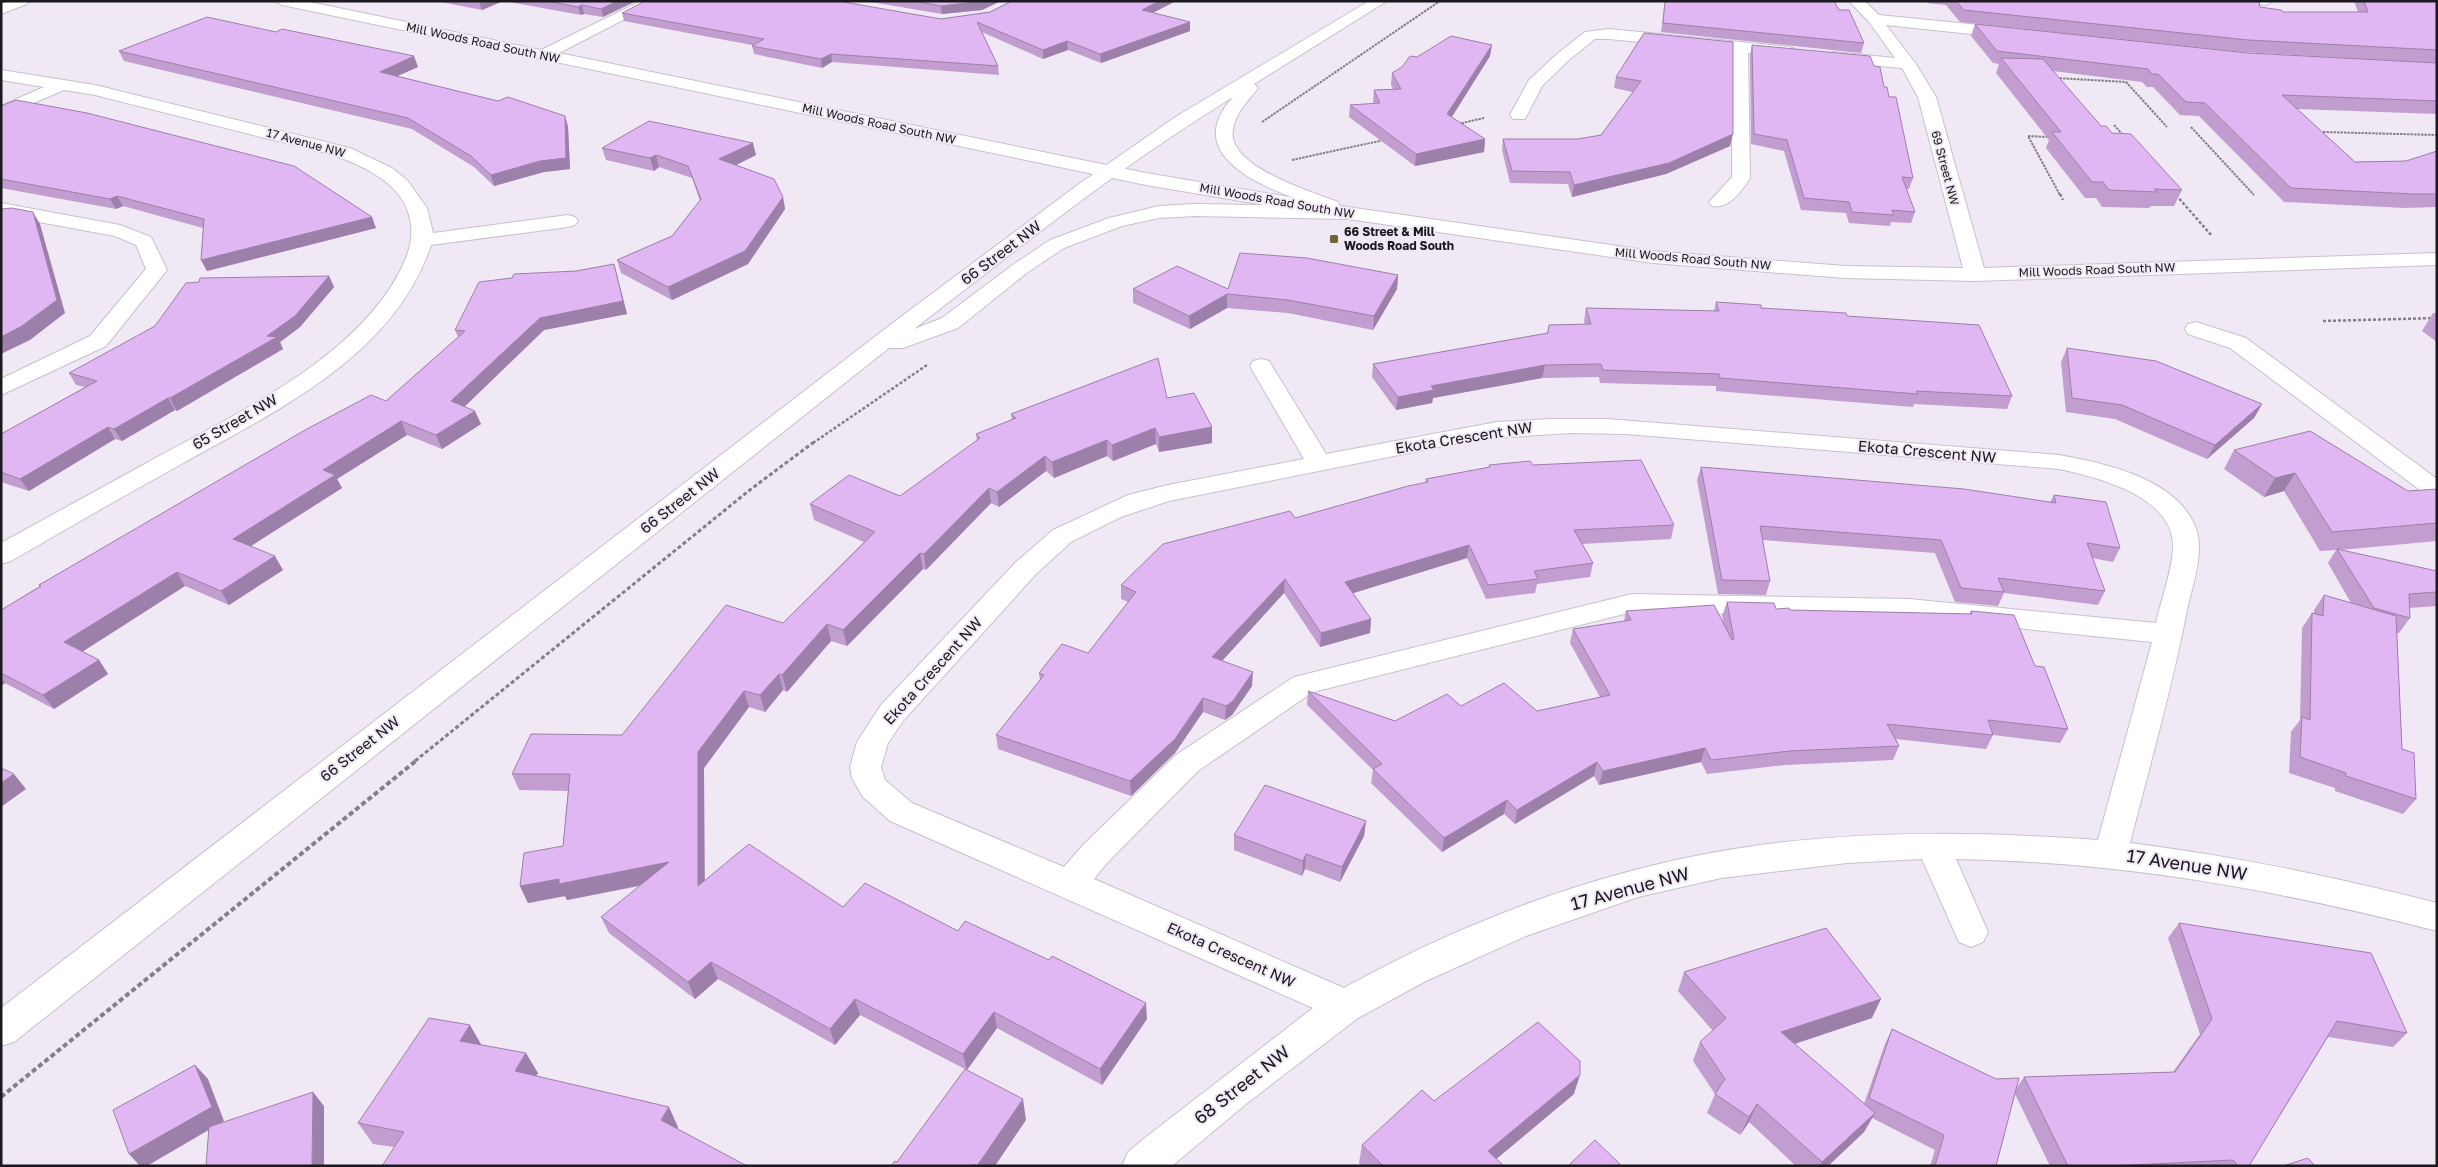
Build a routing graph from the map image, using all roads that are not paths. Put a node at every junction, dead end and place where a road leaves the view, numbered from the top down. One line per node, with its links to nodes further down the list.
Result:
1 (22, 1): 6 (street)
2 (282, 1): 10 (street, Mill Woods Road South NW)
3 (653, 1): 10 (street)
4 (1380, 1): 11 (street, 66 Street NW)
5 (1856, 1): 7 (street, 69 Street NW)
6 (1, 10)
7 (1874, 19): 8 (street); 12 (street, 69 Street NW)
8 (2024, 35)
9 (1740, 47): 12 (street); 16 (street); 18 (street)
10 (543, 55): 17 (street, Mill Woods Road South NW)
11 (1283, 60): 17 (street, 66 Street NW); 20 (street)
12 (1908, 64): 24 (street, 69 Street NW)
13 (1, 75): 14 (street, 17 Avenue NW)
14 (62, 85): 15 (street); 22 (street, 17 Avenue NW)
15 (1, 112)
16 (1519, 115)
17 (1111, 172): 20 (street, Mill Woods Road South NW); 26 (street, 66 Street NW)
18 (1718, 202)
19 (1, 209): 28 (street)
20 (1348, 213): 24 (street, Mill Woods Road South NW); 26 (street)
21 (568, 221): 22 (street)
22 (423, 240): 31 (street, 65 Street NW)
23 (2437, 259): 24 (street, Mill Woods Road South NW)
24 (1974, 274)
25 (2196, 329): 30 (street)
26 (875, 350): 39 (street, 66 Street NW)
27 (1261, 366): 29 (street)
28 (1, 388)
29 (1319, 462): 32 (street, Ekota Crescent NW); 35 (street, Ekota Crescent NW)
30 (2437, 491)
31 (1, 555)
32 (2168, 634): 34 (street, Ekota Crescent NW); 35 (street)
33 (1933, 846): 34 (street, 17 Avenue NW); 37 (street); 38 (street, 17 Avenue NW)
34 (2111, 853): 36 (street, 17 Avenue NW)
35 (1070, 884): 38 (street, Ekota Crescent NW)
36 (2437, 917)
37 (1971, 932)
38 (1346, 1006): 40 (street, 68 Street NW)
39 (1, 1030)
40 (1142, 1166)

